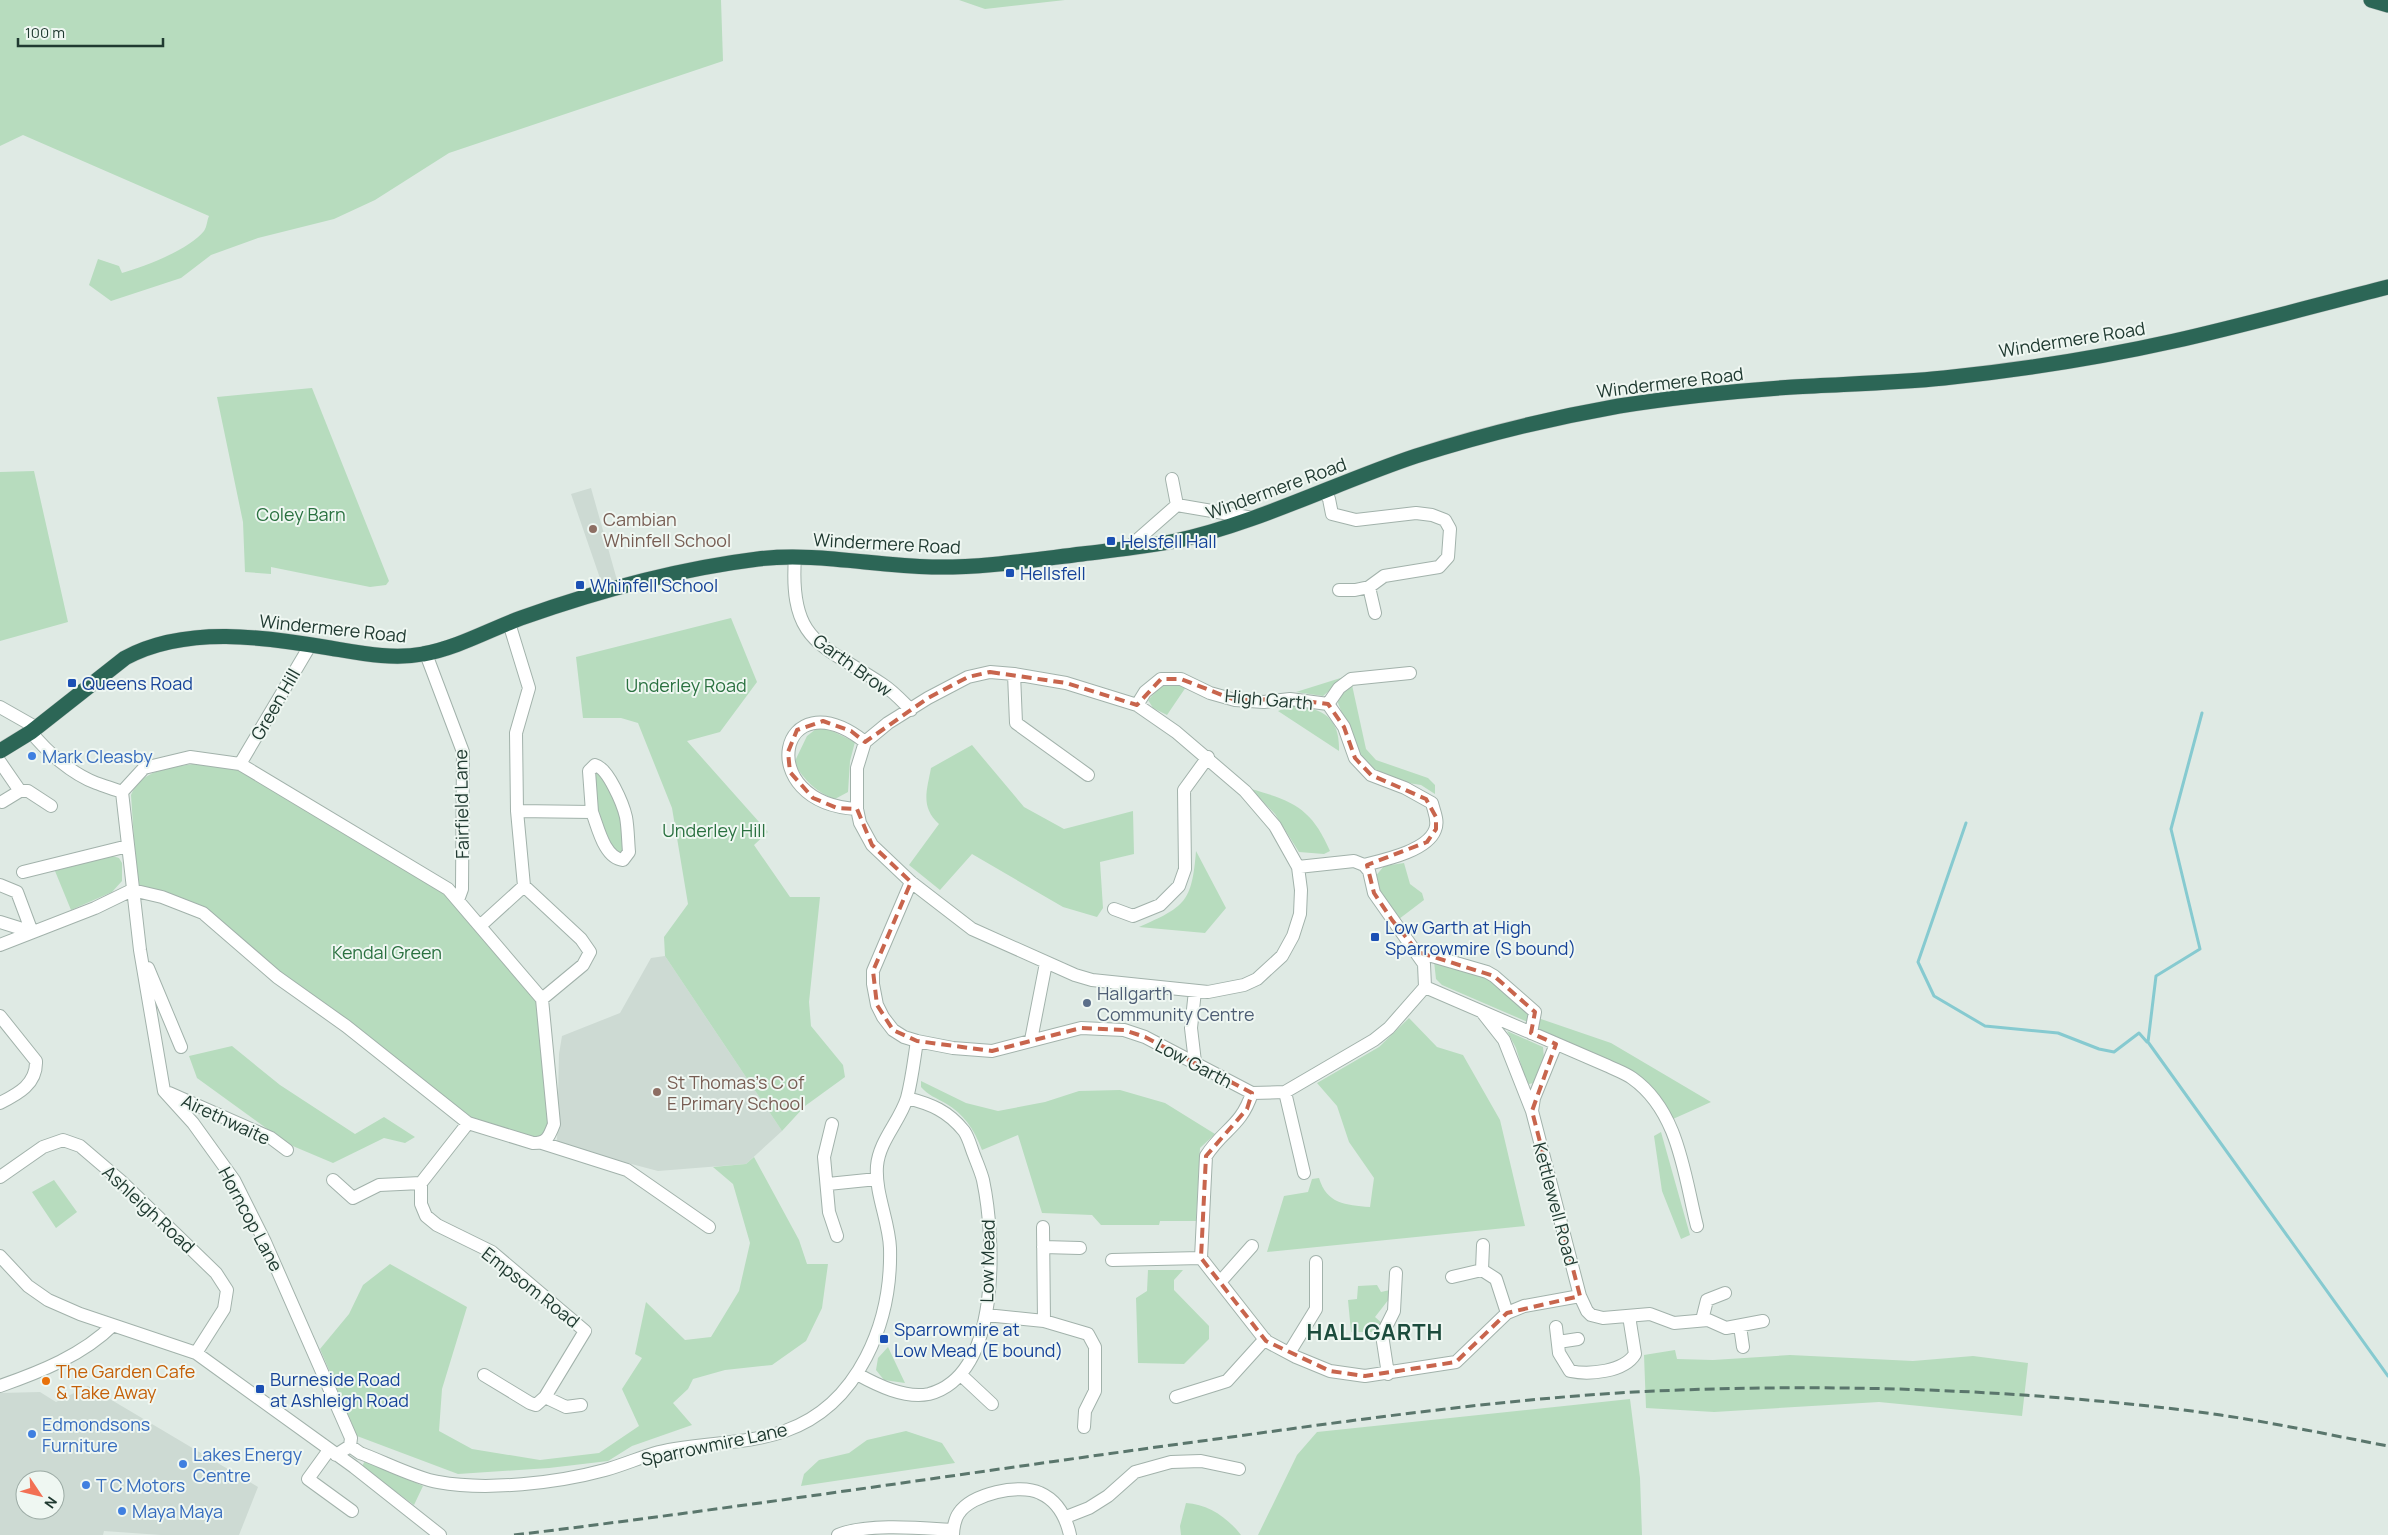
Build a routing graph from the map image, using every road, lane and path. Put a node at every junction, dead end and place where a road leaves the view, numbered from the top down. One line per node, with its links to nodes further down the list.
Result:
1 (2371, 0): 2 (highway)
2 (2388, 5)
3 (2388, 287): 5 (highway, Windermere Road)
4 (1172, 479): 6 (street)
5 (1324, 491): 7 (highway, Windermere Road); 10 (street)
6 (1177, 505): 7 (street); 8 (street)
7 (1253, 518): 8 (highway, Windermere Road)
8 (1128, 548): 9 (highway, Windermere Road)
9 (795, 557): 13 (highway, Windermere Road); 21 (street, Garth Brow)
10 (1369, 587): 11 (street); 12 (street)
11 (1339, 590)
12 (1375, 612)
13 (509, 623): 15 (highway, Windermere Road); 34 (street)
14 (311, 644): 15 (highway, Windermere Road); 22 (highway, Windermere Road); 27 (street, Green Hill)
15 (426, 654): 44 (street, Fairfield Lane)
16 (1410, 673): 18 (street)
17 (1014, 674): 19 (street); 21 (street); 28 (street)
18 (1328, 704): 19 (street, High Garth); 37 (street, High Garth)
19 (1137, 705): 25 (street)
20 (0, 707): 22 (street)
21 (911, 710): 23 (street)
22 (34, 730): 24 (highway, Windermere Road); 30 (street)
23 (865, 742): 33 (street); 33 (street)
24 (0, 751)
25 (1208, 757): 38 (street); 45 (street)
26 (0, 762): 29 (street)
27 (240, 764): 30 (street); 44 (street)
28 (1088, 775)
29 (20, 791): 31 (street); 32 (street)
30 (122, 792): 36 (street)
31 (2, 802)
32 (51, 806)
33 (857, 809): 40 (street)
34 (517, 811): 35 (street); 42 (street)
35 (592, 812): 35 (street)
36 (128, 846): 39 (street); 43 (street)
37 (1364, 866): 38 (street, High Garth); 51 (street)
38 (1298, 867): 54 (street)
39 (23, 872)
40 (911, 882): 52 (street); 60 (street, Low Garth)
41 (0, 885): 48 (street)
42 (524, 886): 47 (street); 55 (street)
43 (132, 890): 48 (street); 50 (street); 70 (street)
44 (458, 900): 47 (street)
45 (1114, 909)
46 (0, 922): 48 (street)
47 (480, 926): 55 (street)
48 (32, 932): 49 (street)
49 (0, 945)
50 (140, 950): 62 (street); 64 (street)
51 (1418, 952): 53 (street); 58 (street)
52 (1046, 963): 54 (street); 59 (street)
53 (1425, 987): 56 (street); 65 (street, Low Garth)
54 (1195, 991): 63 (street)
55 (542, 999): 72 (street)
56 (1482, 1012): 58 (street); 69 (street, Kettlewell Road)
57 (0, 1016): 68 (street)
58 (1531, 1033): 61 (street)
59 (1031, 1040): 60 (street, Low Garth); 63 (street, Low Garth)
60 (917, 1041): 67 (street, Sparrowmire Lane)
61 (1556, 1044): 69 (street, Kettlewell Road); 80 (street)
62 (181, 1046)
63 (1195, 1062): 66 (street, Low Garth)
64 (164, 1090): 73 (street, Airethwaite); 123 (street, Horncop Lane)
65 (1285, 1092): 66 (street, Low Garth); 74 (street)
66 (1252, 1093): 89 (street)
67 (906, 1098): 76 (street, Sparrowmire Lane); 99 (street, Low Mead)
68 (0, 1104)
69 (1532, 1111): 97 (street, Kettlewell Road)
70 (468, 1123): 72 (street); 78 (street)
71 (832, 1124): 79 (street)
72 (542, 1143): 81 (street)
73 (287, 1150)
74 (1304, 1173)
75 (0, 1177): 111 (street, Ashleigh Road)
76 (876, 1179): 79 (street); 113 (street, Sparrowmire Lane)
77 (333, 1180): 78 (street)
78 (421, 1183): 118 (street, Empsom Road)
79 (828, 1184): 83 (street)
80 (1697, 1226)
81 (709, 1227)
82 (1043, 1227): 86 (street)
83 (837, 1236)
84 (1483, 1245): 92 (street)
85 (1252, 1246): 95 (street)
86 (1044, 1247): 87 (street); 102 (street)
87 (1080, 1248)
88 (0, 1256): 104 (street)
89 (1201, 1258): 90 (street); 95 (street)
90 (1112, 1260)
91 (1316, 1262): 112 (street)
92 (1482, 1270): 94 (street); 98 (street)
93 (1396, 1273): 115 (street)
94 (1452, 1277)
95 (1220, 1282): 107 (street)
96 (1725, 1293): 101 (street)
97 (1580, 1296): 98 (street); 100 (street, Kettlewell Road)
98 (1507, 1313): 115 (street)
99 (986, 1315): 102 (street); 114 (street, Low Mead)
100 (1629, 1316): 101 (street); 109 (street)
101 (1702, 1320): 105 (street)
102 (1044, 1321): 122 (street)
103 (1763, 1322): 105 (street)
104 (113, 1325): 111 (street); 117 (street)
105 (1740, 1326): 110 (street)
106 (1556, 1327): 109 (street)
107 (1265, 1339): 112 (street); 119 (street)
108 (1578, 1339): 109 (street)
109 (1558, 1342)
110 (1743, 1348)
111 (196, 1353): 124 (street)
112 (1289, 1353): 115 (street)
113 (857, 1374): 114 (street, Low Mead); 123 (street, Sparrowmire Lane)
114 (962, 1374): 120 (street)
115 (1388, 1374)
116 (484, 1375): 118 (street)
117 (0, 1386)
118 (545, 1397): 121 (street)
119 (1176, 1397)
120 (992, 1404)
121 (581, 1405)
122 (1084, 1427)
123 (355, 1449): 124 (street); 125 (street)
124 (332, 1453): 125 (street); 127 (street)
125 (354, 1467): 130 (street)
126 (1239, 1468): 128 (street)
127 (352, 1511)
128 (1066, 1517): 129 (street); 132 (street)
129 (953, 1533): 131 (street)
130 (440, 1535)
131 (838, 1535)
132 (1070, 1535)

